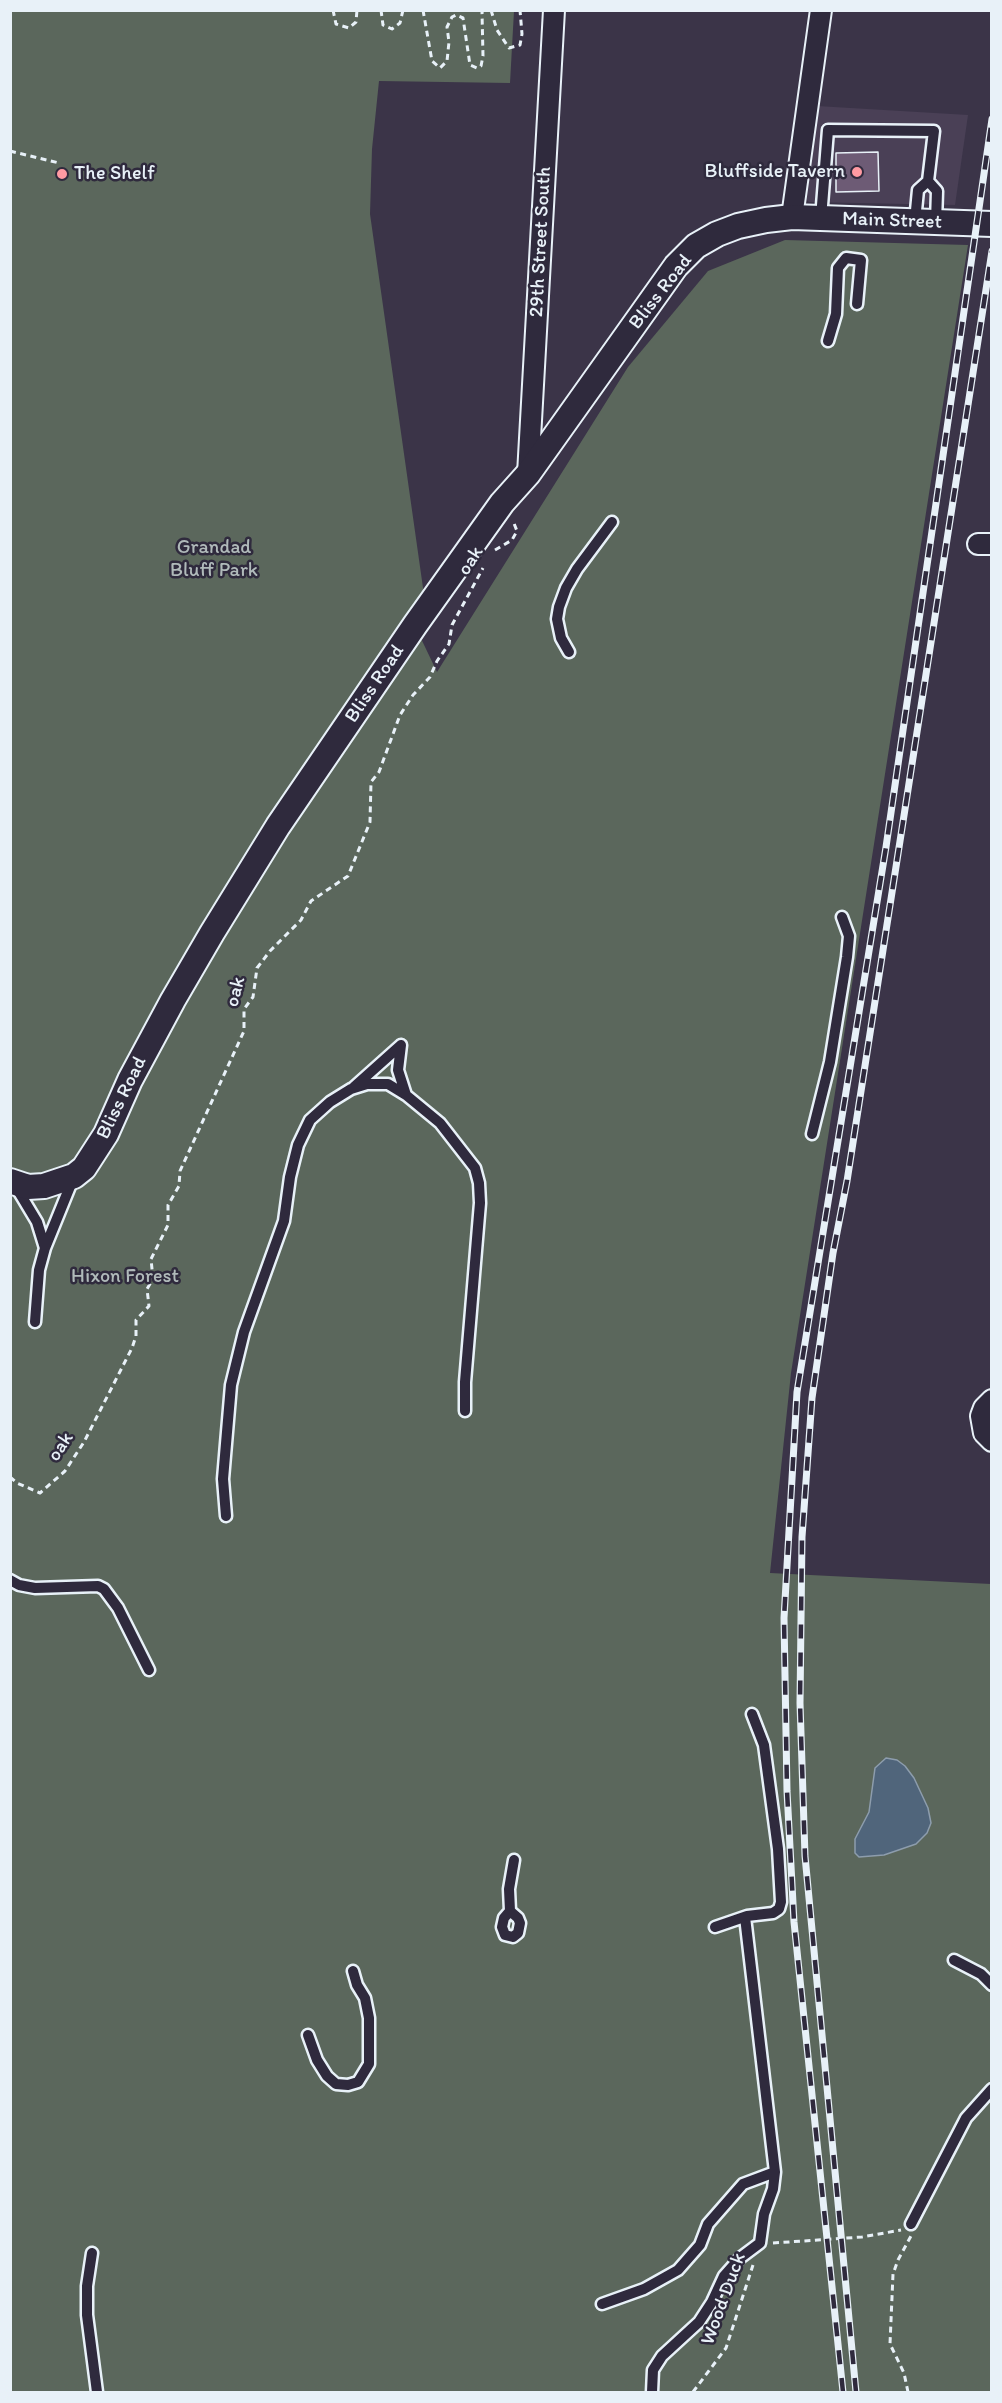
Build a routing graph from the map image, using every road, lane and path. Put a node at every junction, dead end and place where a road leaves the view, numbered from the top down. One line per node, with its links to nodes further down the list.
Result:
1 (333, 10): 2 (path)
2 (357, 10)
3 (381, 10): 4 (path)
4 (403, 10)
5 (423, 10): 6 (path)
6 (484, 10)
7 (491, 10): 8 (path)
8 (520, 10)
9 (554, 10): 20 (street, 29th Street South)
10 (821, 10): 14 (street)
11 (10, 151): 12 (path)
12 (59, 163)
13 (928, 180): 15 (lane); 16 (lane); 16 (lane)
14 (792, 217): 15 (street, Main Street); 20 (street, Bliss Road)
15 (821, 218): 16 (street, Main Street)
16 (926, 222): 17 (street, Main Street)
17 (992, 224)
18 (857, 304): 19 (lane)
19 (828, 341)
20 (528, 474): 21 (street, Bliss Road)
21 (502, 502): 23 (path, oak); 30 (street, Bliss Road)
22 (612, 522): 25 (lane)
23 (492, 553)
24 (486, 558): 37 (path, oak)
25 (568, 652)
26 (842, 917): 29 (lane)
27 (351, 1089): 28 (lane); 28 (lane); 38 (lane)
28 (406, 1095): 35 (lane)
29 (812, 1134)
30 (74, 1176): 31 (street, Bliss Road); 32 (lane)
31 (11, 1181): 32 (lane)
32 (45, 1248): 33 (lane)
33 (35, 1322)
34 (992, 1400): 36 (street)
35 (465, 1411)
36 (992, 1441)
37 (10, 1477)
38 (226, 1516)
39 (10, 1580): 40 (lane)
40 (149, 1670)
41 (752, 1714): 44 (lane)
42 (514, 1860): 43 (lane)
43 (510, 1911)
44 (745, 1917): 45 (lane); 51 (lane)
45 (715, 1928)
46 (954, 1960): 48 (lane)
47 (353, 1971): 49 (lane)
48 (992, 1985)
49 (308, 2035)
50 (992, 2089): 52 (lane)
51 (775, 2172): 53 (lane); 55 (lane)
52 (911, 2224): 53 (path); 59 (path)
53 (760, 2243): 57 (lane); 58 (path, Wood Duck)
54 (92, 2253): 56 (lane)
55 (602, 2304)
56 (97, 2392)
57 (652, 2392)
58 (693, 2392)
59 (908, 2392)

